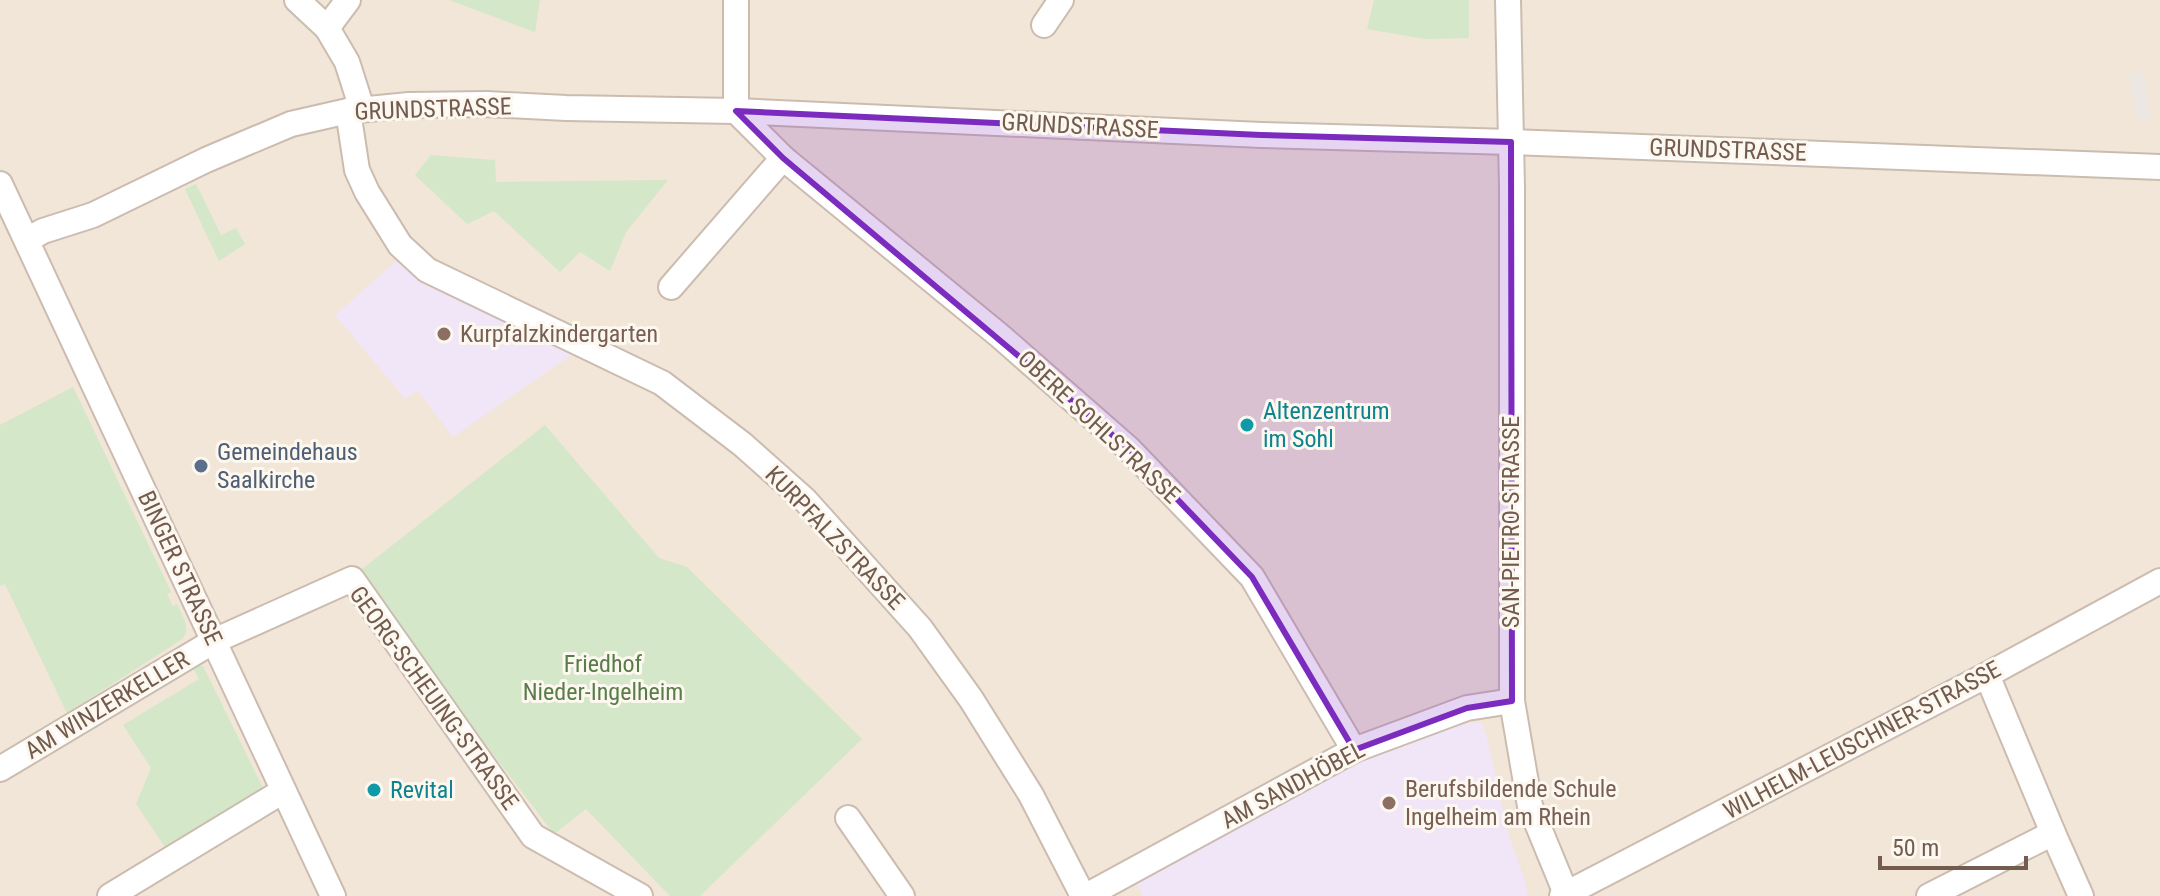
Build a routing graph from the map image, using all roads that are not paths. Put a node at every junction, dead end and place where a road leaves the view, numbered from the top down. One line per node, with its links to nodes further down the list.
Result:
1 (297, 0): 7 (street, KURPFALZSTRASSE)
2 (348, 0): 7 (street)
3 (736, 0): 9 (street)
4 (1061, 0): 6 (street)
5 (1508, 0): 10 (street, SAN-PIETRO-STRASSE)
6 (1044, 25)
7 (327, 28): 8 (street, KURPFALZSTRASSE)
8 (355, 110): 9 (street, GRUNDSTRASSE); 14 (street, GRUNDSTRASSE); 30 (street, KURPFALZSTRASSE)
9 (736, 111): 10 (street, GRUNDSTRASSE); 11 (street, OBERE SOHLSTRASSE)
10 (1511, 142): 12 (street, GRUNDSTRASSE); 19 (street, SAN-PIETRO-STRASSE)
11 (783, 158): 15 (street); 20 (street, OBERE SOHLSTRASSE)
12 (2160, 167)
13 (0, 184): 14 (street, BINGER STRASSE)
14 (27, 240): 17 (street, BINGER STRASSE)
15 (671, 287)
16 (2160, 581): 18 (street, WILHELM-LEUSCHNER-STRASSE)
17 (214, 641): 21 (street, AM WINZERKELLER); 22 (street, BINGER STRASSE); 28 (street, GEORG-SCHEUING-STRASSE)
18 (1987, 675): 24 (street); 25 (street, WILHELM-LEUSCHNER-STRASSE)
19 (1512, 701): 20 (street, AM SANDHÖBEL); 25 (street, SAN-PIETRO-STRASSE)
20 (1354, 750): 30 (street, AM SANDHÖBEL)
21 (0, 769)
22 (283, 791): 26 (street); 27 (street, BINGER STRASSE)
23 (848, 818): 29 (street)
24 (2053, 833): 31 (street); 32 (street)
25 (1565, 895)
26 (110, 896)
27 (333, 896)
28 (640, 896)
29 (902, 896)
30 (1084, 896)
31 (1929, 896)
32 (2081, 896)

